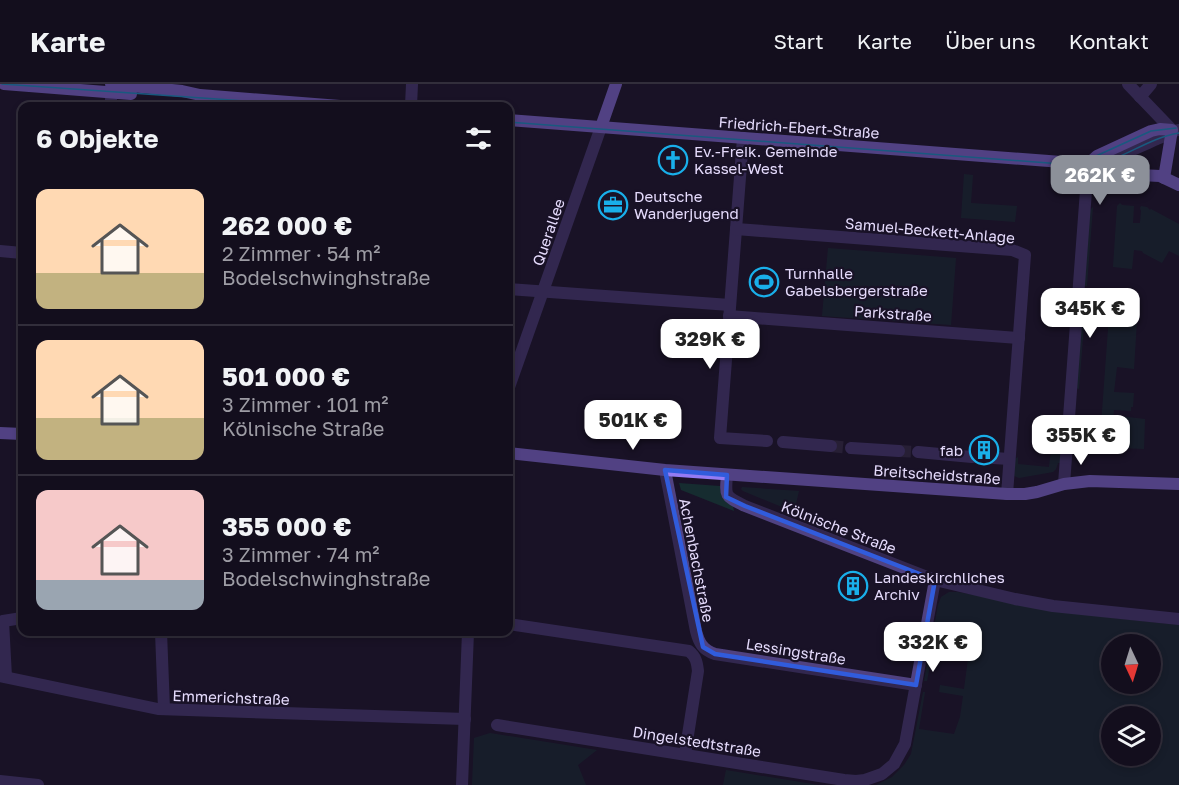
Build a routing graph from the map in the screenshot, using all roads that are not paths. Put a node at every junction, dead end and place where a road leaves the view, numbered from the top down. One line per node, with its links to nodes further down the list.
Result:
1 (4, 84): 7 (main road)
2 (411, 84): 11 (street)
3 (616, 84): 13 (main road, Querallee)
4 (1128, 84): 9 (street)
5 (1151, 84): 9 (street)
6 (179, 87): 7 (main road); 8 (main road)
7 (113, 88): 8 (main road)
8 (201, 95): 10 (main road)
9 (1140, 97): 14 (street)
10 (289, 102)
11 (411, 102)
12 (513, 120): 13 (main road, Friedrich-Ebert-Straße)
13 (601, 127): 15 (main road, Friedrich-Ebert-Straße); 23 (street, Querallee)
14 (1176, 130): 16 (main road); 17 (main road)
15 (743, 138): 16 (main road, Friedrich-Ebert-Straße); 19 (street)
16 (1088, 164): 17 (main road, Friedrich-Ebert-Straße); 41 (street)
17 (1164, 178): 18 (main road)
18 (1179, 186)
19 (736, 229): 24 (street); 25 (street, Samuel-Beckett-Anlage)
20 (0, 251): 21 (street)
21 (18, 253)
22 (513, 289): 23 (street, Parkstraße)
23 (543, 291): 24 (street, Parkstraße); 26 (street, Querallee)
24 (730, 310): 25 (street, Parkstraße); 29 (street)
25 (1018, 338): 38 (street, Samuel-Beckett-Anlage)
26 (513, 376)
27 (0, 433): 28 (main road)
28 (18, 434)
29 (767, 441)
30 (783, 442): 31 (street)
31 (831, 446)
32 (851, 448): 33 (street)
33 (899, 451)
34 (918, 452): 36 (street)
35 (513, 453): 39 (main road)
36 (972, 456)
37 (994, 458): 38 (street)
38 (1009, 459): 43 (street, Samuel-Beckett-Anlage)
39 (664, 470): 40 (main road); 50 (street, Achenbachstraße)
40 (727, 475): 43 (main road, Breitscheidstraße); 44 (street, Kölnische Straße)
41 (1064, 484): 42 (main road, Breitscheidstraße); 43 (main road, Breitscheidstraße)
42 (1179, 484)
43 (1007, 494)
44 (935, 580): 46 (street, Kölnische Straße); 52 (street)
45 (18, 619): 51 (street)
46 (1179, 620)
47 (513, 625): 56 (street)
48 (161, 636): 53 (street)
49 (468, 636): 54 (street)
50 (708, 652): 52 (street, Lessingstraße)
51 (3, 676): 53 (street, Emmerichstraße)
52 (916, 685): 56 (street, Dingelstedtstraße)
53 (164, 709): 54 (street, Emmerichstraße)
54 (465, 719): 59 (street)
55 (497, 725): 56 (street, Dingelstedtstraße)
56 (685, 754)
57 (0, 781): 58 (street)
58 (38, 785)
59 (462, 785)

